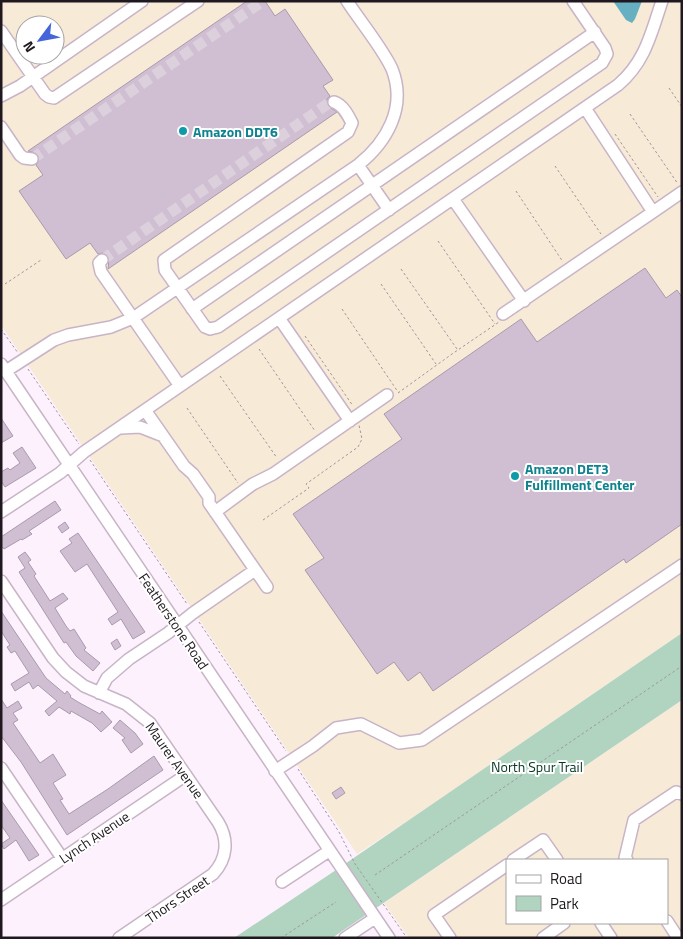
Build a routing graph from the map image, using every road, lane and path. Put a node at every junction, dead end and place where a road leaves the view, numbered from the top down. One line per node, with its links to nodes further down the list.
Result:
1 (142, 1): 8 (street)
2 (198, 1): 8 (street)
3 (347, 1): 18 (street)
4 (573, 1): 7 (street)
5 (662, 1): 13 (street)
6 (1, 31): 8 (street)
7 (594, 32): 20 (street); 25 (street)
8 (32, 76): 10 (street)
9 (669, 88): 12 (path)
10 (1, 96)
11 (334, 102): 35 (street)
12 (682, 107)
13 (585, 108): 23 (street); 26 (street)
14 (630, 114): 21 (path)
15 (1, 126): 17 (street)
16 (611, 129): 24 (path)
17 (32, 159)
18 (358, 165): 20 (street); 35 (street)
19 (556, 166): 28 (path)
20 (372, 184): 25 (street); 37 (street)
21 (682, 190): 24 (street)
22 (516, 191): 32 (path)
23 (453, 199): 36 (street); 41 (street)
24 (664, 204): 26 (street)
25 (389, 210): 37 (street)
26 (653, 212): 28 (street)
27 (438, 242): 42 (path)
28 (607, 243): 32 (street)
29 (41, 260): 33 (path)
30 (102, 260): 40 (street)
31 (401, 269): 46 (path)
32 (569, 270): 36 (street)
33 (5, 284)
34 (381, 284): 48 (path)
35 (178, 289): 37 (street); 40 (street)
36 (524, 301): 39 (street)
37 (192, 309)
38 (342, 309): 48 (path)
39 (503, 317): 42 (path)
40 (134, 318): 50 (street); 52 (street)
41 (280, 318): 52 (street); 56 (street)
42 (496, 324): 46 (path)
43 (1, 329): 47 (path)
44 (305, 336): 56 (path)
45 (259, 350): 60 (path)
46 (457, 350): 48 (path)
47 (18, 354)
48 (436, 365)
49 (27, 367): 59 (path)
50 (4, 368): 61 (street, Featherstone Road)
51 (220, 376): 63 (path)
52 (180, 386): 55 (street)
53 (387, 395): 56 (street)
54 (186, 408): 64 (path)
55 (146, 410): 57 (street); 58 (street)
56 (354, 418): 60 (street); 67 (path)
57 (120, 428): 58 (street); 61 (street)
58 (164, 436): 65 (street)
59 (74, 437)
60 (322, 441): 63 (street)
61 (69, 465): 66 (street); 74 (street, Featherstone Road)
62 (94, 466): 72 (path)
63 (284, 467): 65 (street)
64 (241, 488)
65 (212, 507): 69 (street)
66 (1, 512)
67 (263, 520)
68 (682, 565): 80 (street)
69 (255, 570): 71 (street); 74 (street)
70 (1, 581): 76 (street, Maurer Avenue)
71 (267, 587)
72 (188, 607)
73 (197, 620): 77 (path)
74 (177, 626): 76 (street); 80 (street, Featherstone Road)
75 (682, 666): 90 (path)
76 (99, 693): 81 (street, Maurer Avenue)
77 (287, 753)
78 (296, 766): 102 (path)
79 (1, 768): 85 (street)
80 (275, 771): 83 (street, Featherstone Road)
81 (186, 775): 84 (street, Maurer Avenue); 85 (street, Lynch Avenue)
82 (682, 794): 88 (street)
83 (330, 851): 91 (street); 94 (street, Featherstone Road)
84 (225, 852): 98 (street, Thors Street)
85 (62, 858): 92 (street, Lynch Avenue)
86 (514, 859): 87 (street)
87 (556, 859)
88 (626, 859)
89 (506, 866): 103 (street)
90 (375, 875)
91 (282, 882)
92 (1, 900)
93 (336, 902): 99 (path)
94 (375, 918): 100 (street); 101 (street, Featherstone Road)
95 (668, 923): 106 (street)
96 (563, 924): 104 (street)
97 (602, 924): 105 (street)
98 (119, 938)
99 (281, 938)
100 (345, 938)
101 (389, 938)
102 (407, 938)
103 (450, 938)
104 (542, 938)
105 (611, 938)
106 (678, 938)

